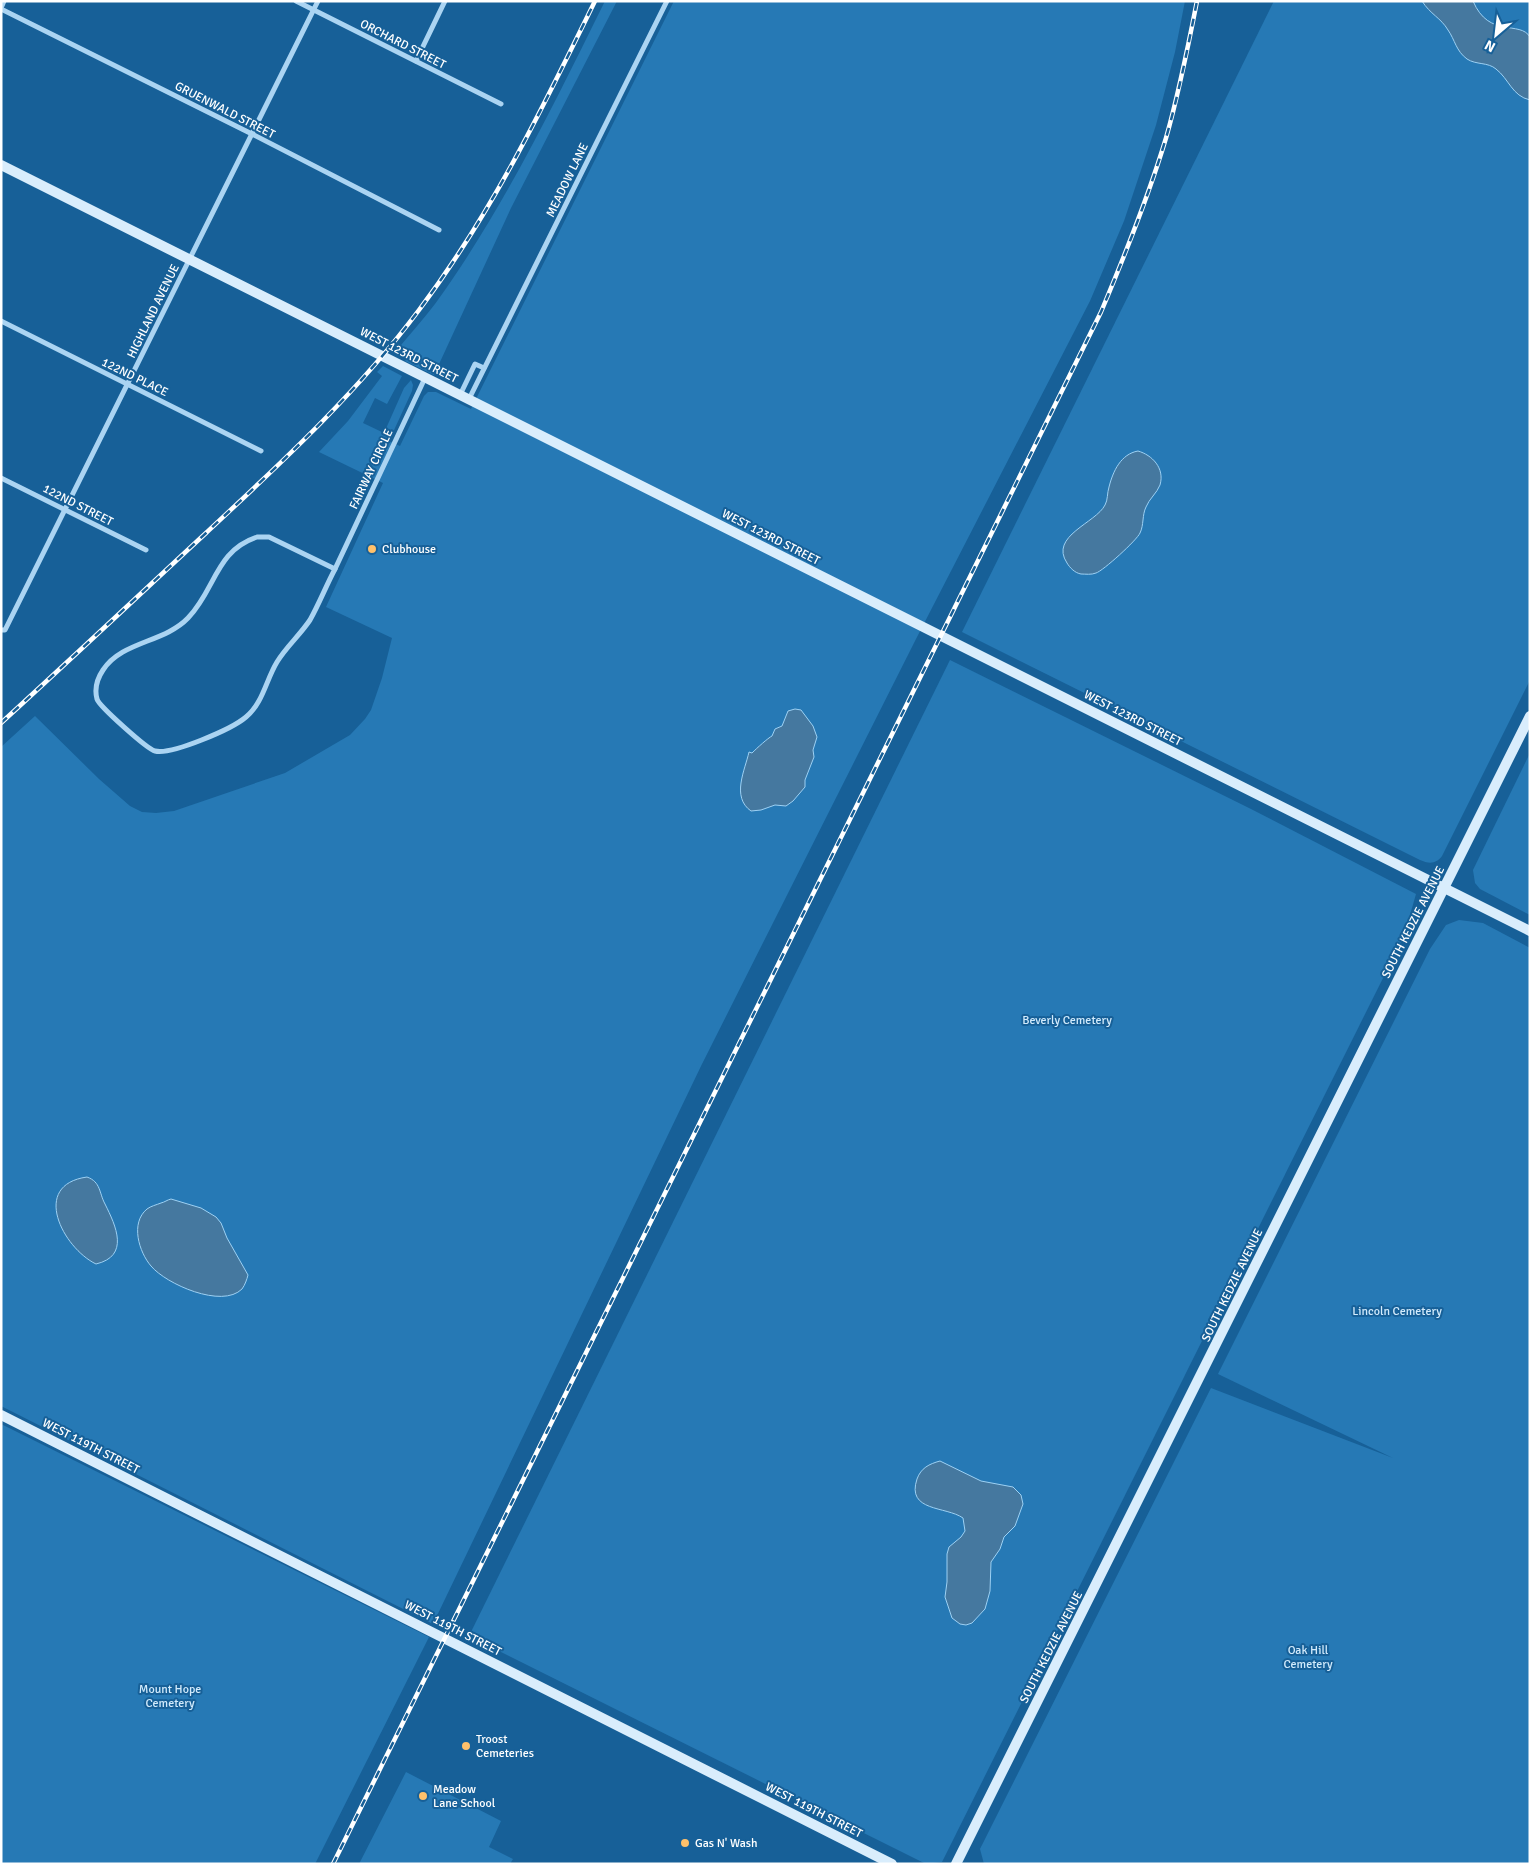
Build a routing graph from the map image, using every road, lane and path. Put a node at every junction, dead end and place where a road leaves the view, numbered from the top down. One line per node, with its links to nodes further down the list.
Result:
1 (4, 1): 6 (street)
2 (296, 1): 7 (street, ORCHARD STREET)
3 (318, 1): 7 (street, HIGHLAND AVENUE)
4 (445, 1): 8 (street)
5 (667, 1): 15 (street, MEADOW LANE)
6 (1, 8): 10 (street, GRUENWALD STREET)
7 (314, 10): 8 (street, ORCHARD STREET); 10 (street, HIGHLAND AVENUE)
8 (416, 62): 9 (street, ORCHARD STREET)
9 (501, 104)
10 (252, 134): 12 (street, GRUENWALD STREET); 13 (street, HIGHLAND AVENUE)
11 (1, 165): 13 (street, WEST 123RD STREET)
12 (439, 230)
13 (190, 260): 16 (street, WEST 123RD STREET); 17 (street, HIGHLAND AVENUE)
14 (1, 321): 17 (street, 122ND PLACE)
15 (484, 368): 18 (street, MEADOW LANE); 18 (street)
16 (425, 377): 18 (street, WEST 123RD STREET); 23 (street, FAIRWAY CIRCLE)
17 (128, 385): 19 (street, 122ND PLACE); 21 (street, HIGHLAND AVENUE)
18 (464, 397): 26 (street, WEST 123RD STREET)
19 (261, 450)
20 (1, 478): 21 (street, 122ND STREET)
21 (66, 510): 22 (street, 122ND STREET); 24 (street, HIGHLAND AVENUE)
22 (146, 550)
23 (335, 570): 23 (street, FAIRWAY CIRCLE)
24 (3, 630)
25 (1530, 716): 26 (street, SOUTH KEDZIE AVENUE)
26 (1445, 888): 27 (street, WEST 123RD STREET); 30 (street, SOUTH KEDZIE AVENUE)
27 (1530, 931)
28 (1, 1415): 29 (street, WEST 119TH STREET)
29 (892, 1864)
30 (956, 1864)

